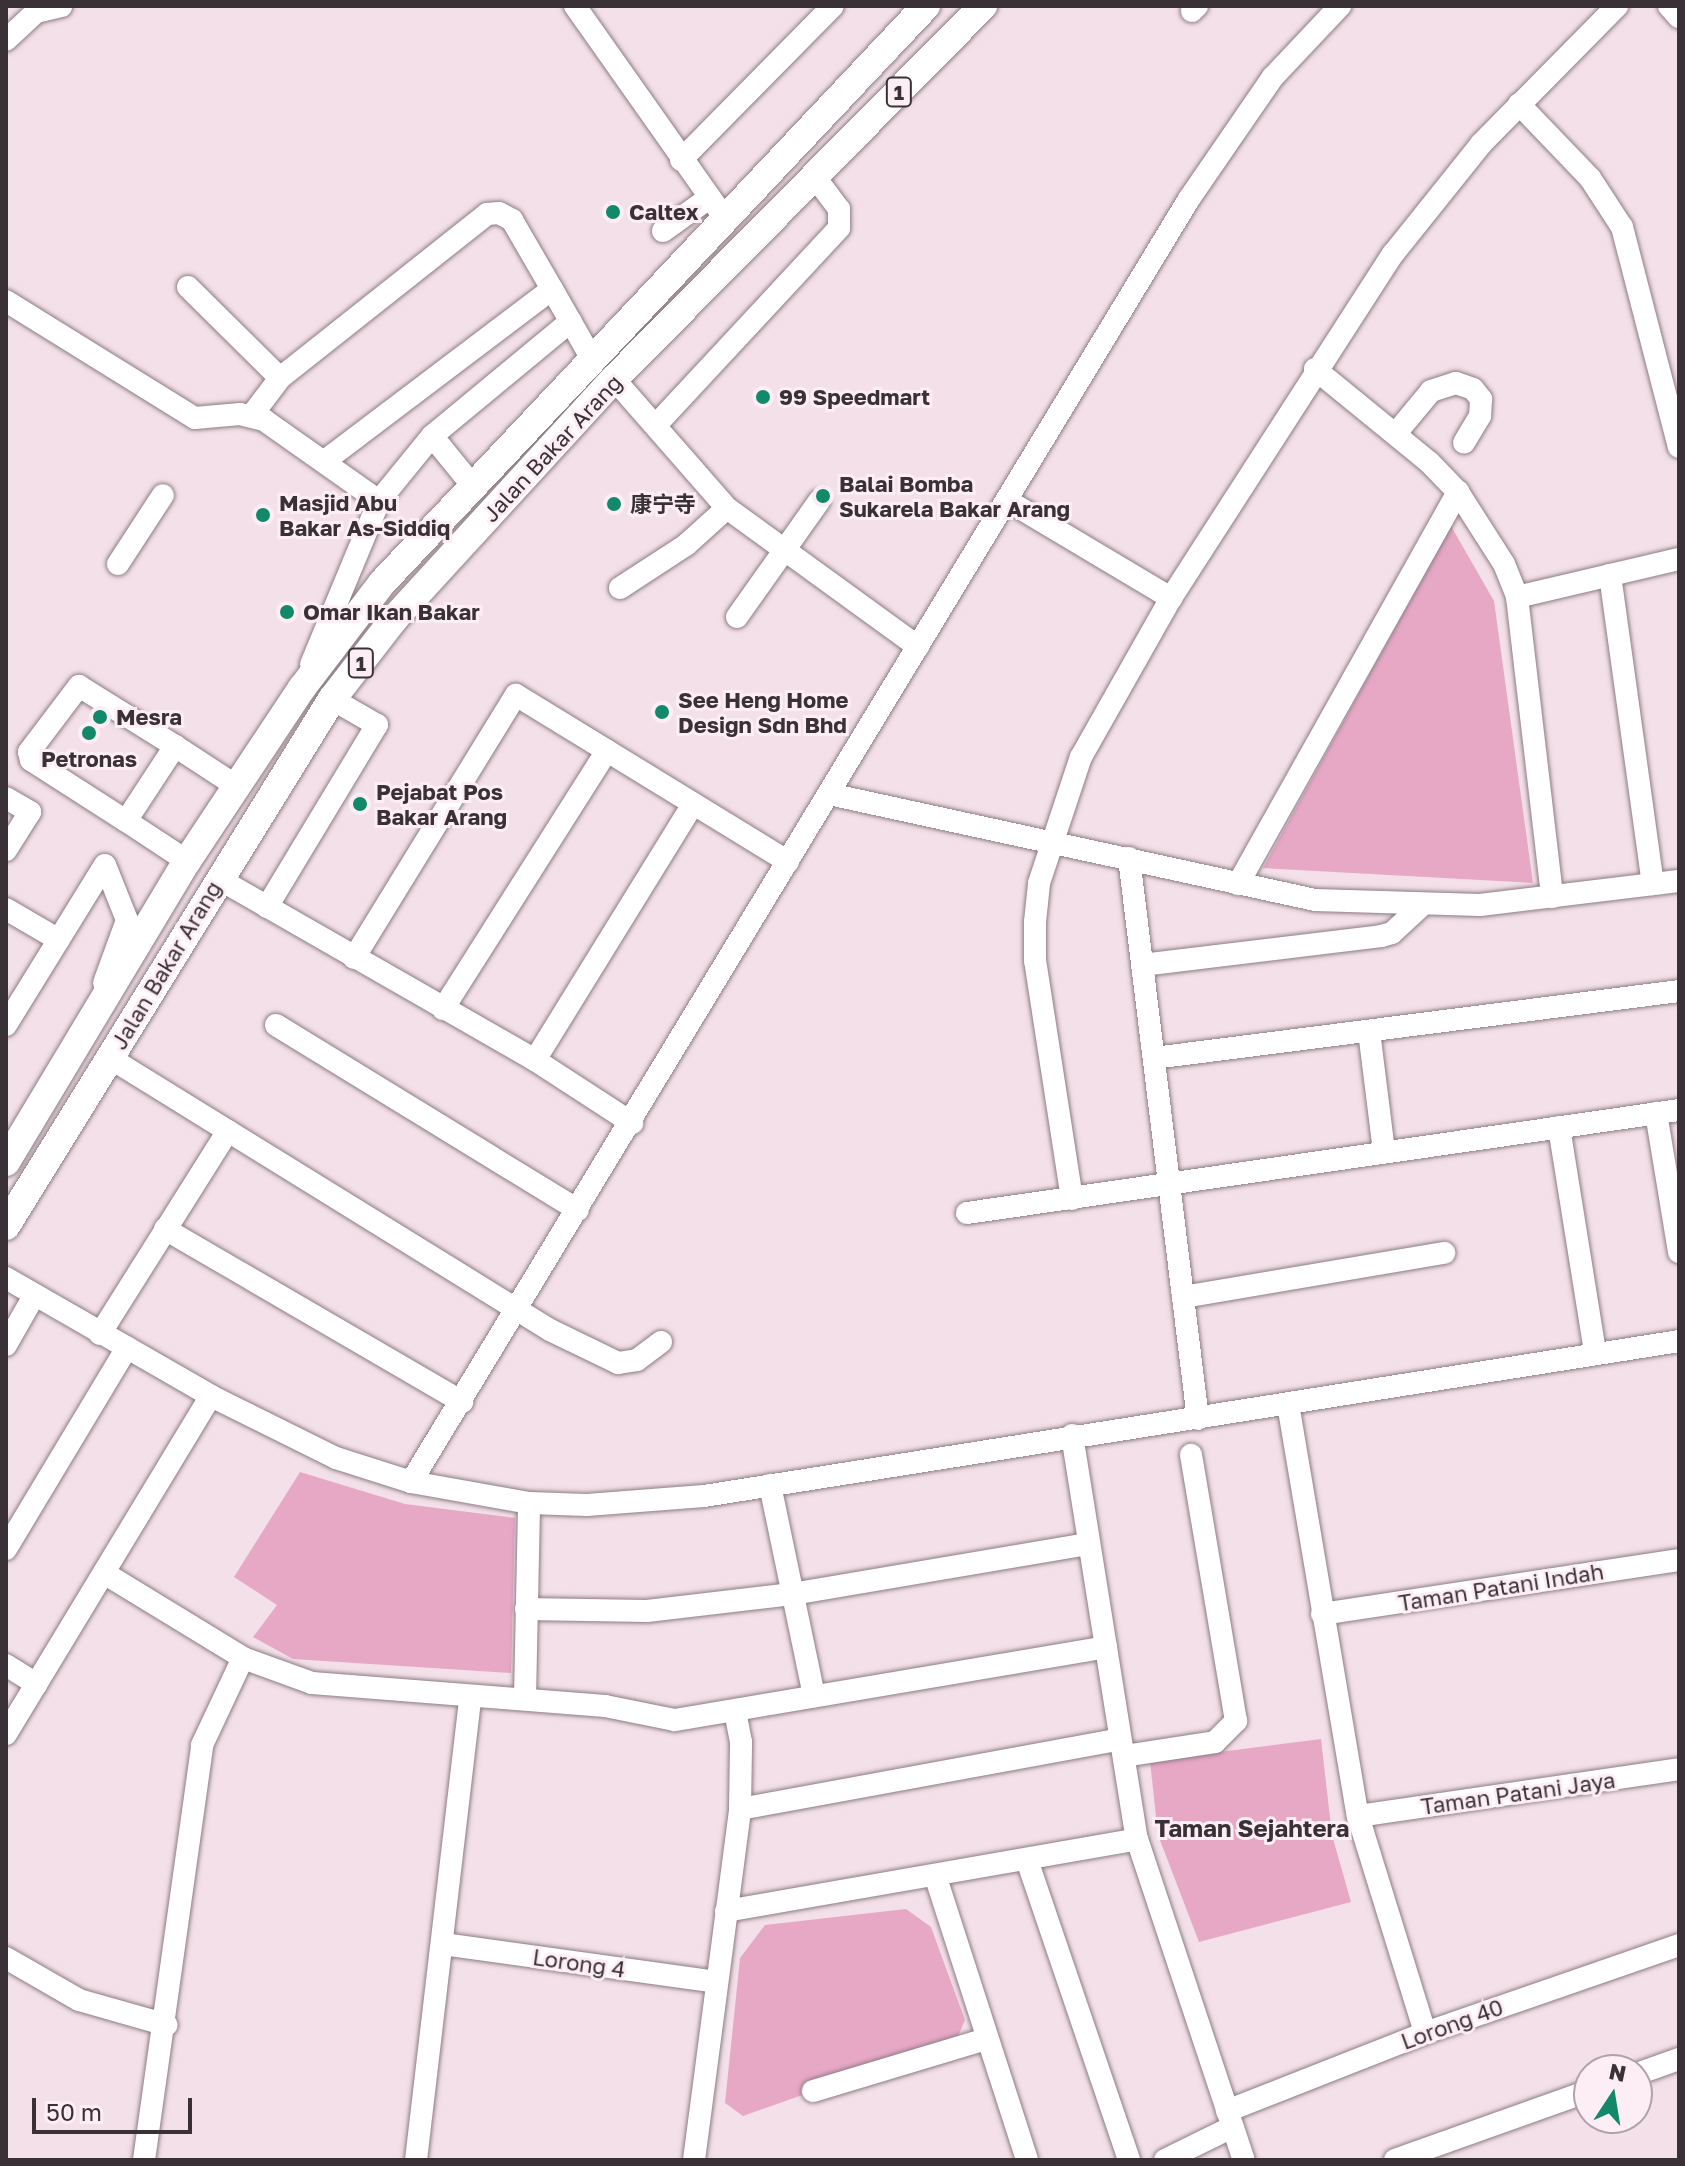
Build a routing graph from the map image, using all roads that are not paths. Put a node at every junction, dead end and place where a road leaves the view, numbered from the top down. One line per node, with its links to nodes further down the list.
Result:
1 (61, 6): 10 (street)
2 (575, 6): 12 (street)
3 (833, 6): 12 (street)
4 (926, 6): 14 (main road, Jalan Bakar Arang / 1)
5 (983, 6): 13 (main road, Jalan Bakar Arang / 1)
6 (1340, 6): 38 (street)
7 (1617, 6): 11 (street)
8 (1669, 6): 9 (street)
9 (1679, 17)
10 (6, 40)
11 (1519, 104): 21 (street); 23 (street)
12 (681, 160): 14 (street)
13 (815, 177): 25 (main road, Jalan Bakar Arang / 1); 27 (street)
14 (716, 207): 15 (street); 22 (main road, Jalan Bakar Arang / 1)
15 (663, 231)
16 (188, 287): 24 (street)
17 (552, 289): 19 (street); 24 (street); 32 (street)
18 (6, 301): 26 (street)
19 (571, 321): 22 (street); 29 (street)
20 (1679, 346): 21 (street)
21 (1656, 352): 31 (street)
22 (593, 361): 33 (main road, Jalan Bakar Arang / 1)
23 (1315, 369): 28 (street); 46 (street)
24 (280, 378): 26 (street)
25 (614, 379): 27 (street); 50 (main road, Jalan Bakar Arang / 1)
26 (252, 415): 32 (street)
27 (656, 425): 39 (street)
28 (1397, 432): 30 (street); 34 (street)
29 (432, 436): 33 (street); 36 (street)
30 (1464, 443)
31 (1679, 447)
32 (326, 460): 36 (street)
33 (472, 485): 49 (main road, Jalan Bakar Arang / 1)
34 (1458, 492): 45 (street); 65 (street)
35 (163, 495): 42 (street)
36 (379, 501): 49 (street)
37 (819, 501): 40 (street)
38 (1008, 501): 46 (street); 48 (street)
39 (727, 508): 40 (street); 44 (street)
40 (781, 549): 47 (street); 48 (street)
41 (1679, 559): 43 (street)
42 (118, 564)
43 (1610, 575): 45 (street); 66 (street)
44 (620, 588)
45 (1517, 597): 67 (street)
46 (1171, 598): 58 (street)
47 (737, 617)
48 (918, 647): 54 (street)
49 (302, 688): 53 (main road, Jalan Bakar Arang / 1)
50 (332, 699): 63 (main road, Jalan Bakar Arang / 1); 68 (street)
51 (175, 746): 53 (street); 57 (street); 57 (street)
52 (607, 751): 56 (street); 72 (street); 76 (street)
53 (238, 787): 61 (main road, Jalan Bakar Arang / 1)
54 (829, 794): 58 (street); 62 (street)
55 (6, 798): 59 (street)
56 (693, 804): 62 (street); 82 (street)
57 (126, 821): 61 (street)
58 (1051, 843): 60 (street); 91 (street)
59 (6, 850)
60 (1129, 858): 65 (street); 73 (street)
61 (187, 861): 75 (main road, Jalan Bakar Arang / 1)
62 (788, 862): 85 (street)
63 (219, 879): 68 (street); 80 (main road, Jalan Bakar Arang / 1)
64 (1679, 881): 66 (street)
65 (1238, 884): 69 (street)
66 (1653, 884): 67 (street)
67 (1552, 897): 69 (street)
68 (267, 907): 72 (street)
69 (1420, 907): 73 (street)
70 (6, 909): 71 (street)
71 (59, 940): 75 (street); 77 (street)
72 (354, 958): 76 (street)
73 (1142, 965): 81 (street)
74 (1679, 991): 79 (street)
75 (96, 1005): 89 (main road, Jalan Bakar Arang / 1)
76 (443, 1009): 82 (street)
77 (6, 1025)
78 (276, 1025): 92 (street)
79 (1369, 1031): 81 (street); 88 (street)
80 (110, 1058): 87 (street); 95 (main road, Jalan Bakar Arang / 1)
81 (1154, 1058): 90 (street)
82 (535, 1060): 85 (street)
83 (1679, 1110): 84 (street)
84 (1656, 1113): 86 (street); 94 (street)
85 (632, 1123): 92 (street)
86 (1559, 1127): 88 (street); 108 (street)
87 (228, 1131): 96 (street); 102 (street)
88 (1384, 1152): 90 (street)
89 (7, 1157)
90 (1169, 1184): 91 (street); 101 (street)
91 (1072, 1199): 93 (street)
92 (578, 1210): 102 (street)
93 (967, 1213)
94 (1676, 1222): 97 (street)
95 (6, 1226)
96 (165, 1229): 103 (street); 110 (street)
97 (1679, 1252)
98 (1444, 1253): 101 (street)
99 (6, 1278): 100 (street)
100 (34, 1296): 103 (street); 106 (street)
101 (1183, 1297): 112 (street)
102 (518, 1307): 105 (street); 110 (street)
103 (100, 1334): 107 (street)
104 (1679, 1341): 108 (street)
105 (661, 1342)
106 (6, 1345)
107 (127, 1348): 109 (street); 119 (street)
108 (1595, 1352): 111 (street)
109 (211, 1396): 115 (street); 121 (street)
110 (462, 1402): 115 (street)
111 (1288, 1404): 112 (street); 124 (street)
112 (1198, 1419): 113 (street)
113 (1072, 1435): 116 (street); 118 (street)
114 (1191, 1455): 134 (street)
115 (411, 1482): 117 (street)
116 (770, 1485): 117 (street); 122 (street)
117 (529, 1503): 123 (street)
118 (1088, 1544): 122 (street); 125 (street)
119 (6, 1549)
120 (1679, 1560): 124 (street, Taman Patani Indah)
121 (104, 1573): 126 (street); 128 (street)
122 (792, 1594): 123 (street); 129 (street)
123 (526, 1609): 131 (street)
124 (1322, 1614): 137 (street)
125 (1106, 1647): 129 (street); 134 (street)
126 (243, 1658): 130 (street); 146 (street)
127 (6, 1665): 128 (street)
128 (36, 1684): 133 (street)
129 (814, 1696): 132 (street)
130 (470, 1698): 131 (street); 142 (street)
131 (525, 1698): 132 (street)
132 (735, 1711): 136 (street)
133 (6, 1734)
134 (1122, 1748): 136 (street); 138 (street)
135 (1679, 1769): 137 (street, Taman Patani Jaya)
136 (740, 1809): 141 (street)
137 (1358, 1816): 147 (street)
138 (1137, 1839): 139 (street); 153 (street)
139 (1027, 1860): 140 (street); 158 (street)
140 (936, 1878): 141 (street); 148 (street)
141 (726, 1911): 145 (street)
142 (443, 1944): 145 (street, Lorong 4); 155 (street)
143 (1679, 1945): 147 (street, Lorong 40)
144 (6, 1958): 146 (street)
145 (716, 1982): 156 (street)
146 (167, 2025): 154 (street)
147 (1425, 2033): 153 (street, Lorong 40)
148 (986, 2039): 151 (street); 157 (street)
149 (1679, 2059): 150 (street)
150 (1653, 2068)
151 (813, 2091)
152 (1573, 2097): 161 (street)
153 (1230, 2119): 159 (street, Lorong 40); 160 (street)
154 (144, 2160)
155 (416, 2160)
156 (694, 2160)
157 (1027, 2160)
158 (1129, 2160)
159 (1165, 2160)
160 (1244, 2160)
161 (1395, 2160)

